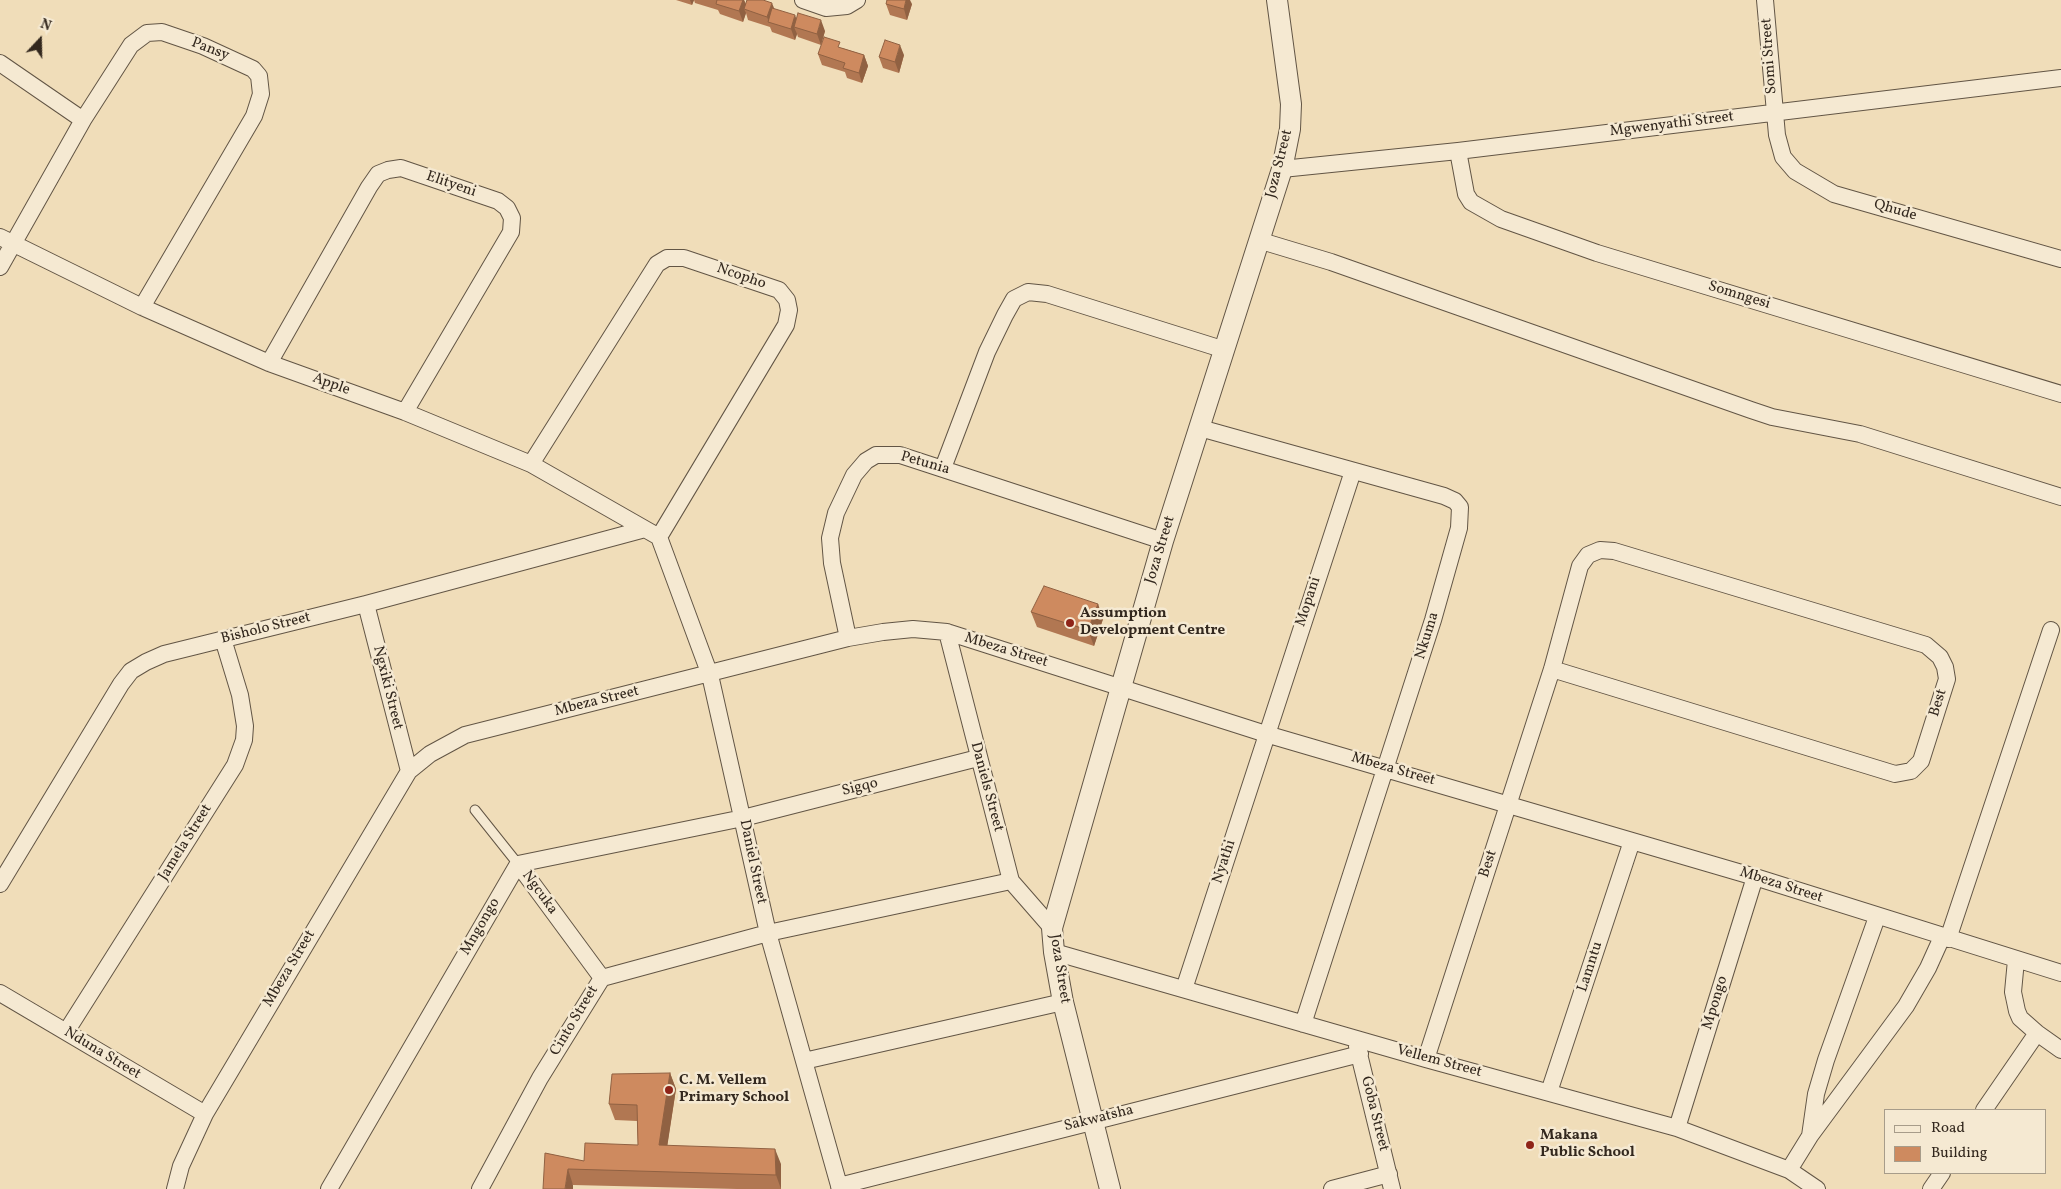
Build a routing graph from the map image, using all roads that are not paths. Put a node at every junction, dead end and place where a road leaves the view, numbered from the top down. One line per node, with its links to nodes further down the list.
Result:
1 (803, 0): 2 (street)
2 (857, 0)
3 (1277, 0): 10 (street, Joza Street)
4 (1765, 0): 7 (street, Somi Street)
5 (0, 63): 8 (street)
6 (2061, 78): 7 (street, Mgwenyathi Street)
7 (1774, 113): 9 (street, Mgwenyathi Street); 13 (street, Qhude)
8 (82, 120): 11 (street, Pansy); 15 (street, Pansy)
9 (1458, 151): 10 (street, Mgwenyathi Street); 18 (street, Somngesi)
10 (1282, 169): 12 (street, Joza Street)
11 (6, 240): 14 (street, Pansy); 15 (street, Apple)
12 (1258, 240): 16 (street, Joza Street); 24 (street)
13 (2061, 259)
14 (0, 267)
15 (142, 307): 17 (street, Apple)
16 (1225, 350): 20 (street, Joza Street); 22 (street)
17 (269, 363): 19 (street, Apple); 19 (street, Elityeni)
18 (2061, 394)
19 (405, 412): 21 (street, Apple)
20 (1200, 428): 23 (street, Nkuma); 26 (street, Joza Street)
21 (531, 464): 25 (street, Apple); 25 (street, Ncopho)
22 (943, 468): 26 (street, Petunia); 30 (street, Petunia)
23 (1352, 471): 35 (street, Mopani); 37 (street, Nkuma)
24 (2061, 497)
25 (652, 533): 27 (street, Bisholo Street); 33 (street, Daniel Street)
26 (1163, 541): 34 (street, Joza Street)
27 (366, 604): 31 (street, Bisholo Street); 38 (street, Ngxiki Street)
28 (2051, 630): 50 (street)
29 (947, 632): 30 (street, Mbeza Street); 34 (street, Mbeza Street); 36 (street, Daniels Street)
30 (848, 638): 33 (street, Mbeza Street)
31 (223, 639): 46 (street, Bisholo Street); 59 (street, Jamela Street)
32 (1552, 669): 32 (street, Best); 39 (street, Best)
33 (710, 675): 38 (street, Mbeza Street); 41 (street, Daniel Street)
34 (1120, 686): 35 (street, Mbeza Street); 48 (street, Joza Street)
35 (1266, 734): 37 (street, Mbeza Street); 55 (street, Nyathi)
36 (978, 758): 41 (street, Sigqo); 45 (street, Daniels Street)
37 (1387, 769): 39 (street, Mbeza Street); 58 (street, Nkuma)
38 (409, 771): 67 (street, Mbeza Street)
39 (1509, 804): 42 (street, Mbeza Street); 63 (street, Best)
40 (475, 810): 43 (lane, Ngcuka)
41 (743, 818): 43 (street); 49 (street, Daniel Street)
42 (1632, 841): 44 (street, Mbeza Street); 65 (street, Lamntu)
43 (518, 864): 54 (street, Ngcuka); 76 (street, Mngongo)
44 (1755, 877): 47 (street, Mbeza Street); 69 (street, Mpongo)
45 (1011, 881): 48 (street, Daniels Street); 49 (street, Cinto Street)
46 (0, 884)
47 (1877, 917): 50 (street, Mbeza Street); 70 (street)
48 (1052, 928): 51 (street, Joza Street)
49 (768, 933): 54 (street, Cinto Street); 64 (street, Daniel Street)
50 (1945, 938): 52 (street, Mbeza Street); 70 (street)
51 (1054, 952): 55 (street, Vellem Street); 57 (street, Joza Street)
52 (2016, 960): 53 (street, Mbeza Street); 60 (street)
53 (2061, 973)
54 (602, 978): 77 (street, Cinto Street)
55 (1184, 989): 58 (street, Vellem Street)
56 (0, 993): 59 (street, Nduna Street)
57 (1064, 1002): 64 (street); 68 (street, Joza Street)
58 (1303, 1024): 61 (street, Vellem Street)
59 (66, 1032): 67 (street, Nduna Street)
60 (2037, 1033): 62 (street); 66 (street)
61 (1358, 1047): 63 (street, Vellem Street); 68 (street, Sakwatsha); 73 (street, Goba Street)
62 (2061, 1050)
63 (1426, 1059): 65 (street, Vellem Street)
64 (804, 1062): 74 (street, Daniel Street)
65 (1549, 1092): 69 (street, Vellem Street)
66 (1985, 1109)
67 (205, 1114): 75 (street, Mbeza Street)
68 (1093, 1120): 74 (street, Sakwatsha); 78 (street, Joza Street)
69 (1677, 1128): 71 (street, Vellem Street)
70 (1810, 1136): 71 (street)
71 (1789, 1170): 80 (street, Vellem Street)
72 (1941, 1174): 81 (street)
73 (1391, 1182): 79 (street)
74 (839, 1187)
75 (176, 1189)
76 (329, 1189)
77 (480, 1189)
78 (1110, 1189)
79 (1332, 1189)
80 (1817, 1189)
81 (1931, 1189)

